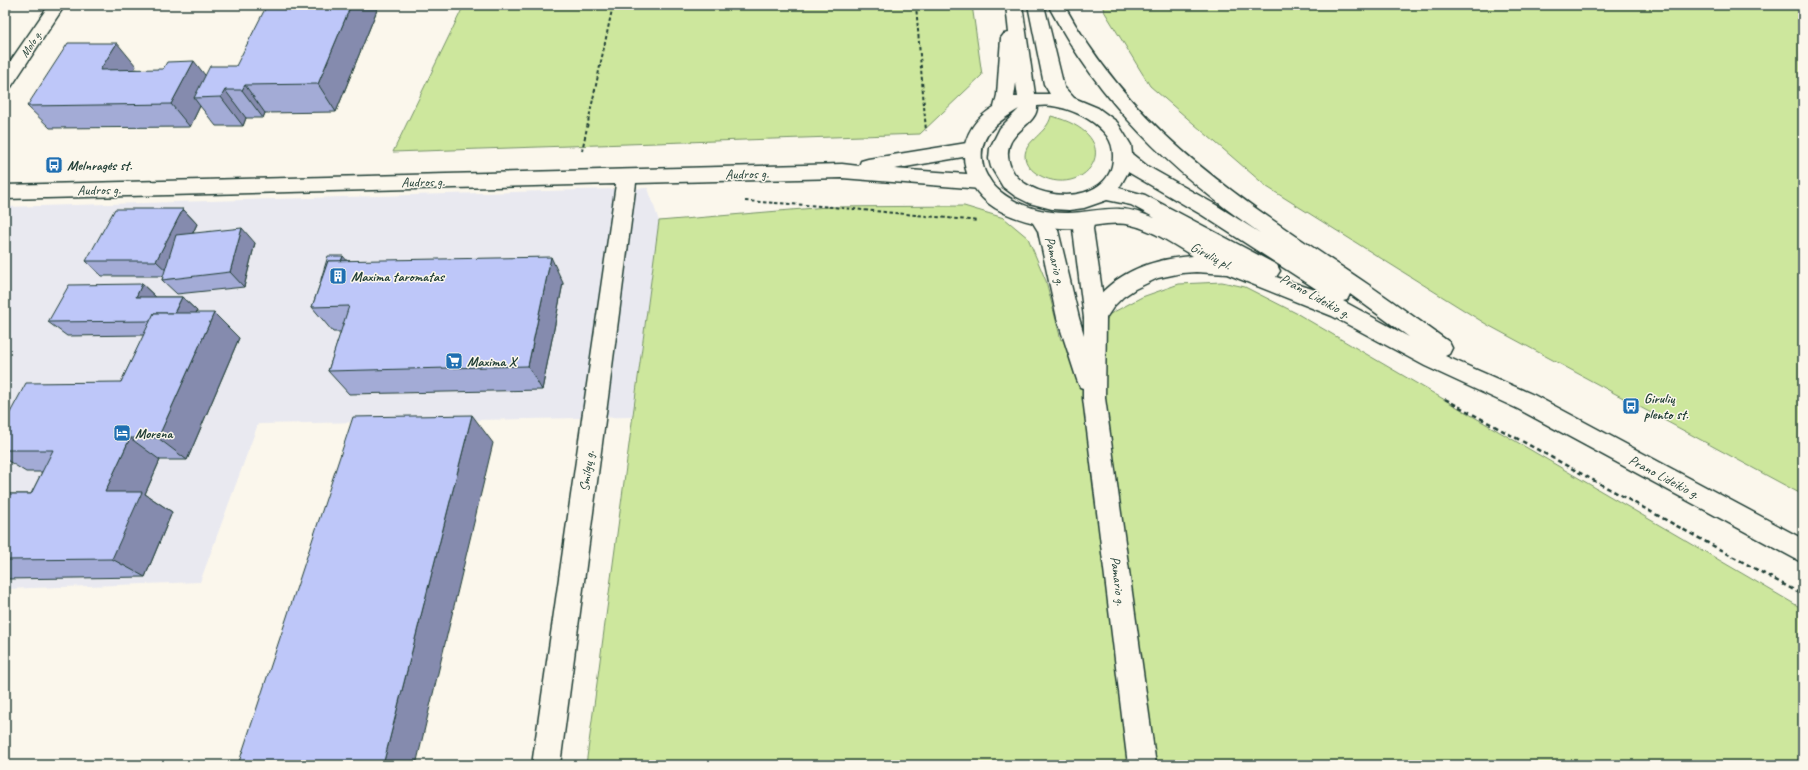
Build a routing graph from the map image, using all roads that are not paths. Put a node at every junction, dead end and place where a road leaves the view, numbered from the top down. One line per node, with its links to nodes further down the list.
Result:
1 (57, 5): 5 (main road, Molo g.)
2 (1013, 5): 6 (main road); 8 (main road)
3 (1036, 5): 7 (main road, Girulių pl.)
4 (1056, 5): 21 (main road)
5 (5, 83)
6 (1027, 100): 7 (main road, Girulių pl.); 8 (main road, Girulių pl.); 15 (main road)
7 (1068, 102): 10 (main road, Girulių pl.)
8 (1003, 108): 9 (main road, Girulių pl.)
9 (973, 149): 11 (main road, Audros g.); 13 (main road, Girulių pl.)
10 (1124, 158): 15 (main road); 21 (main road, Prano Lideikio g.)
11 (842, 171): 12 (main road, Audros g.); 13 (main road, Audros g.)
12 (627, 177): 14 (main road, Audros g.); 25 (main road, Smilgų g.)
13 (981, 182): 16 (main road, Girulių pl.)
14 (5, 192)
15 (1096, 196): 17 (main road); 19 (main road, Prano Lideikio g.)
16 (1040, 218): 17 (main road, Girulių pl.); 22 (main road, Pamario g.)
17 (1085, 219): 18 (main road, Girulių pl.); 20 (main road, Pamario g.)
18 (1233, 268): 19 (main road, Girulių pl.); 20 (main road)
19 (1335, 308): 23 (main road, Prano Lideikio g.)
20 (1095, 318): 22 (main road, Pamario g.)
21 (1441, 348): 23 (main road, Prano Lideikio g.)
22 (1094, 398): 26 (main road, Pamario g.)
23 (1526, 402): 24 (main road, Prano Lideikio g.)
24 (1803, 552)
25 (546, 765)
26 (1142, 765)

